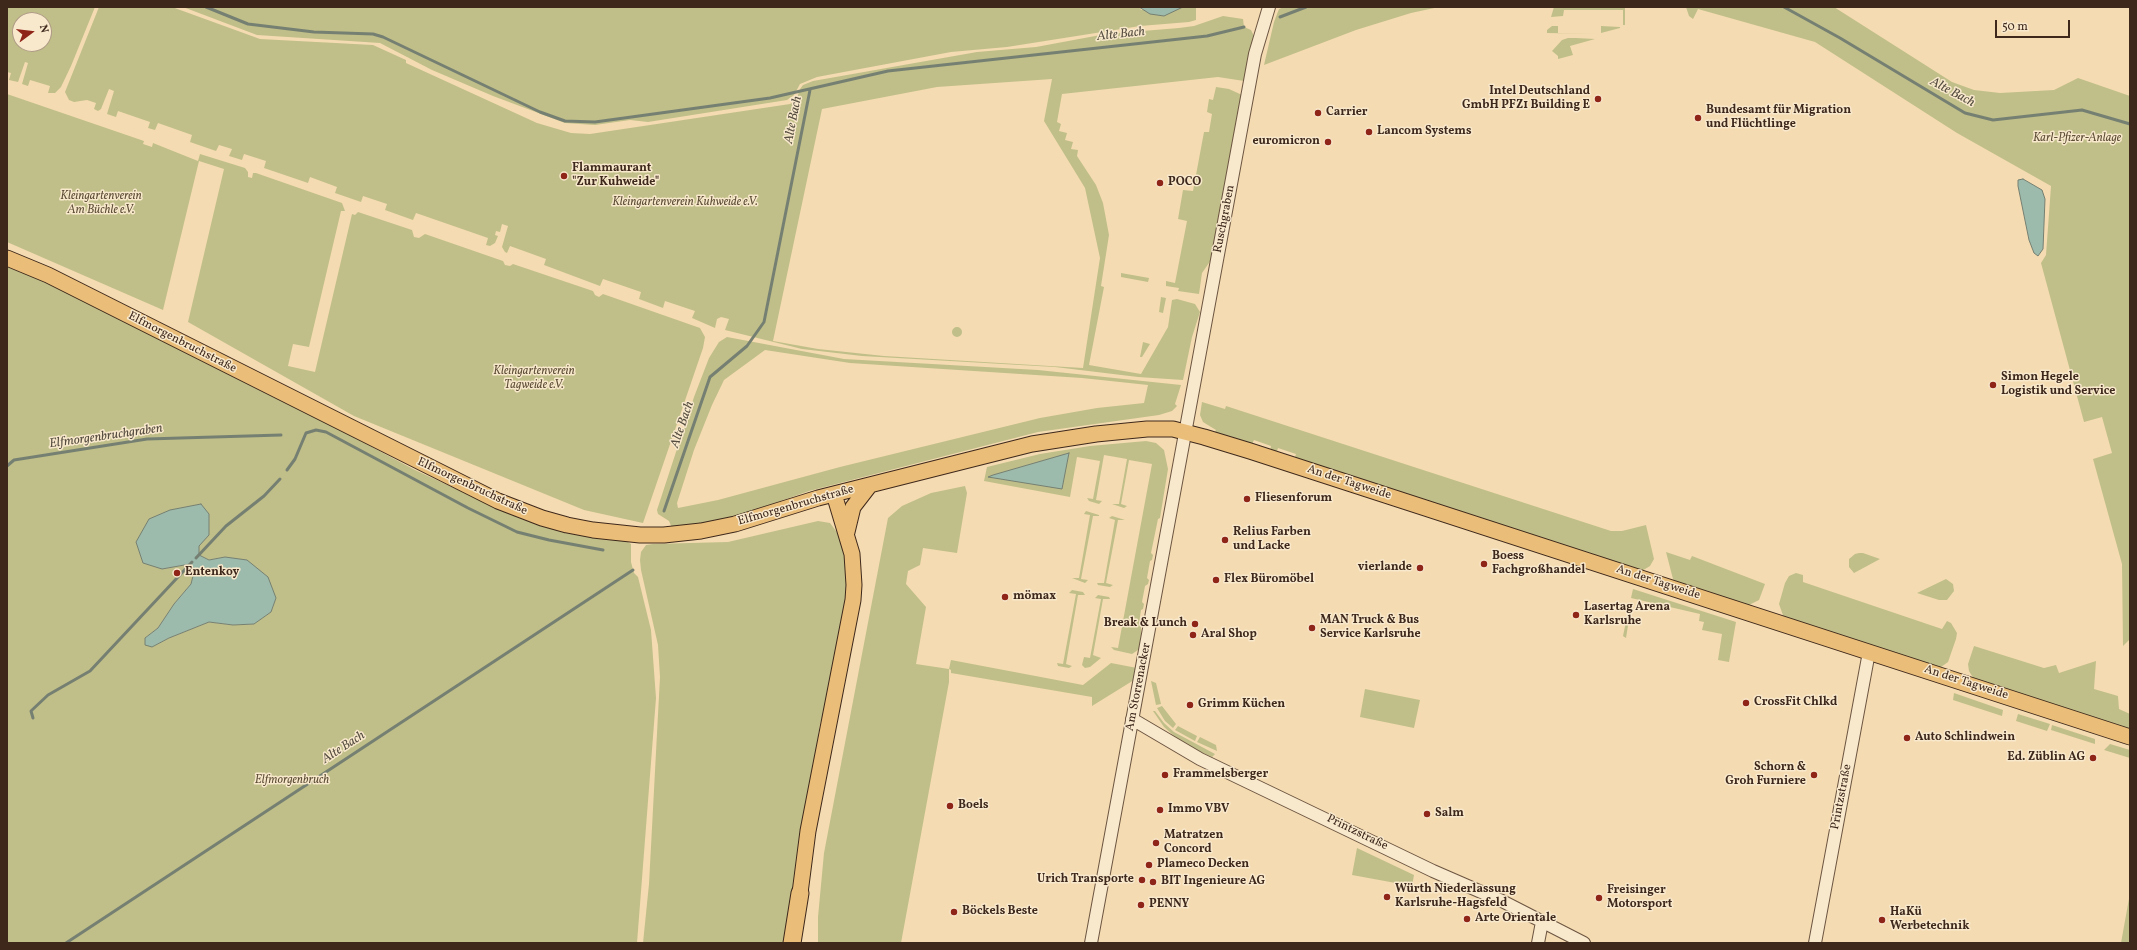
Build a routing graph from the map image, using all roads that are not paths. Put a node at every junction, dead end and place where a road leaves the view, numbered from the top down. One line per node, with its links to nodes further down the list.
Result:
1 (1269, 7): 3 (street, Ruschgraben)
2 (7, 258): 5 (main road, Elfmorgenbruchstraße)
3 (1185, 431): 4 (main road, Elfmorgenbruchstraße); 7 (main road, An der Tagweide); 8 (street, Am Storrenacker)
4 (870, 485): 5 (main road, Elfmorgenbruchstraße); 6 (main road)
5 (834, 494): 6 (main road)
6 (847, 534): 10 (main road)
7 (1869, 652): 9 (main road, An der Tagweide); 17 (street, Printzstraße)
8 (1132, 719): 11 (street, Printzstraße); 14 (street, Am Storrenacker)
9 (2130, 737)
10 (800, 893): 12 (highway); 13 (highway)
11 (1542, 922): 15 (street); 16 (street, Printzstraße)
12 (792, 943)
13 (802, 943)
14 (1091, 943)
15 (1538, 943)
16 (1584, 943)
17 (1815, 943)

